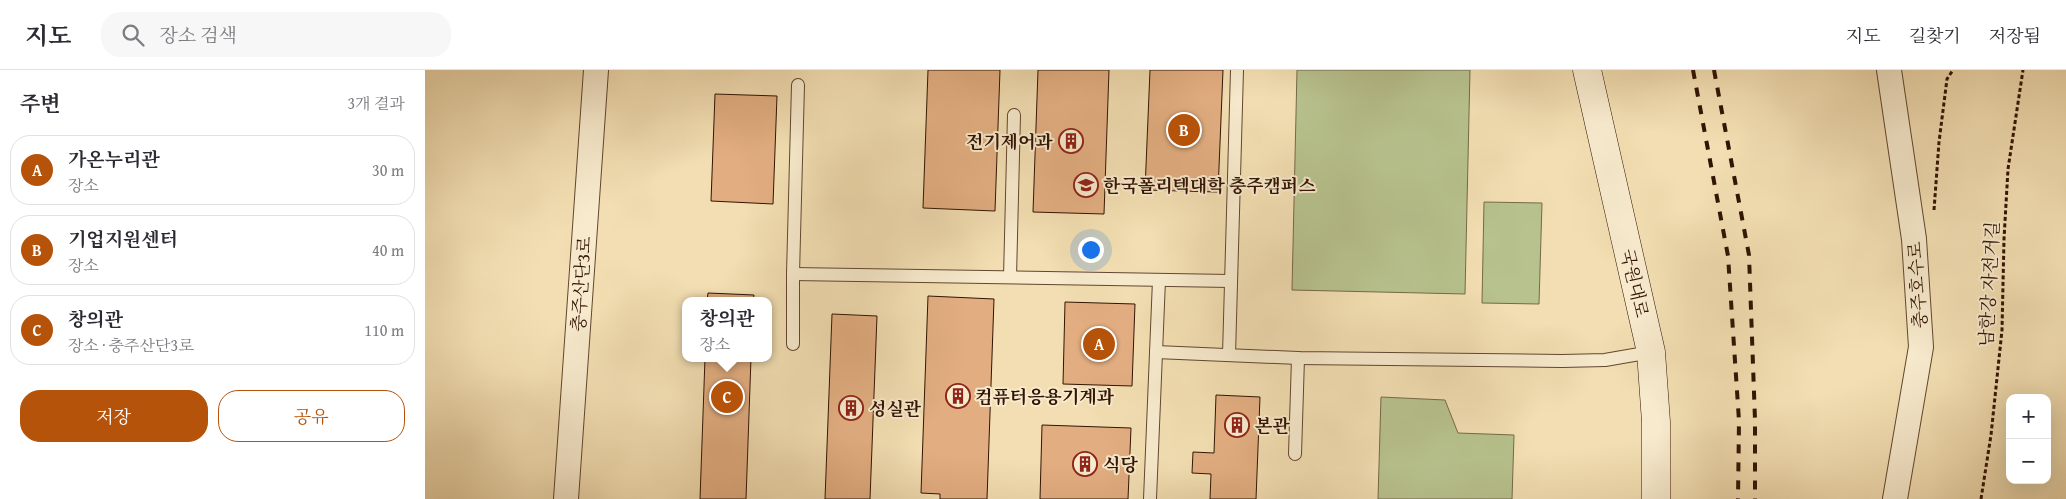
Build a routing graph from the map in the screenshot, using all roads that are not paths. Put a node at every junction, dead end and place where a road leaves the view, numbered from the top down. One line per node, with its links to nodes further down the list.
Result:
1 (596, 70): 17 (street, 충주산단3로)
2 (1237, 70): 10 (lane)
3 (1587, 70): 13 (street, 국원대로)
4 (1889, 70): 20 (street, 충주호수로)
5 (798, 85): 7 (lane)
6 (1014, 116): 8 (lane)
7 (793, 274): 8 (lane); 11 (lane)
8 (1010, 278): 9 (lane)
9 (1159, 280): 10 (lane); 12 (lane)
10 (1231, 281): 14 (lane)
11 (793, 344)
12 (1156, 352): 14 (lane); 18 (lane)
13 (1651, 352): 15 (lane); 19 (street, 국원대로)
14 (1229, 355): 15 (lane)
15 (1298, 358): 16 (lane)
16 (1295, 454)
17 (566, 499)
18 (1150, 499)
19 (1656, 499)
20 (1895, 499)

